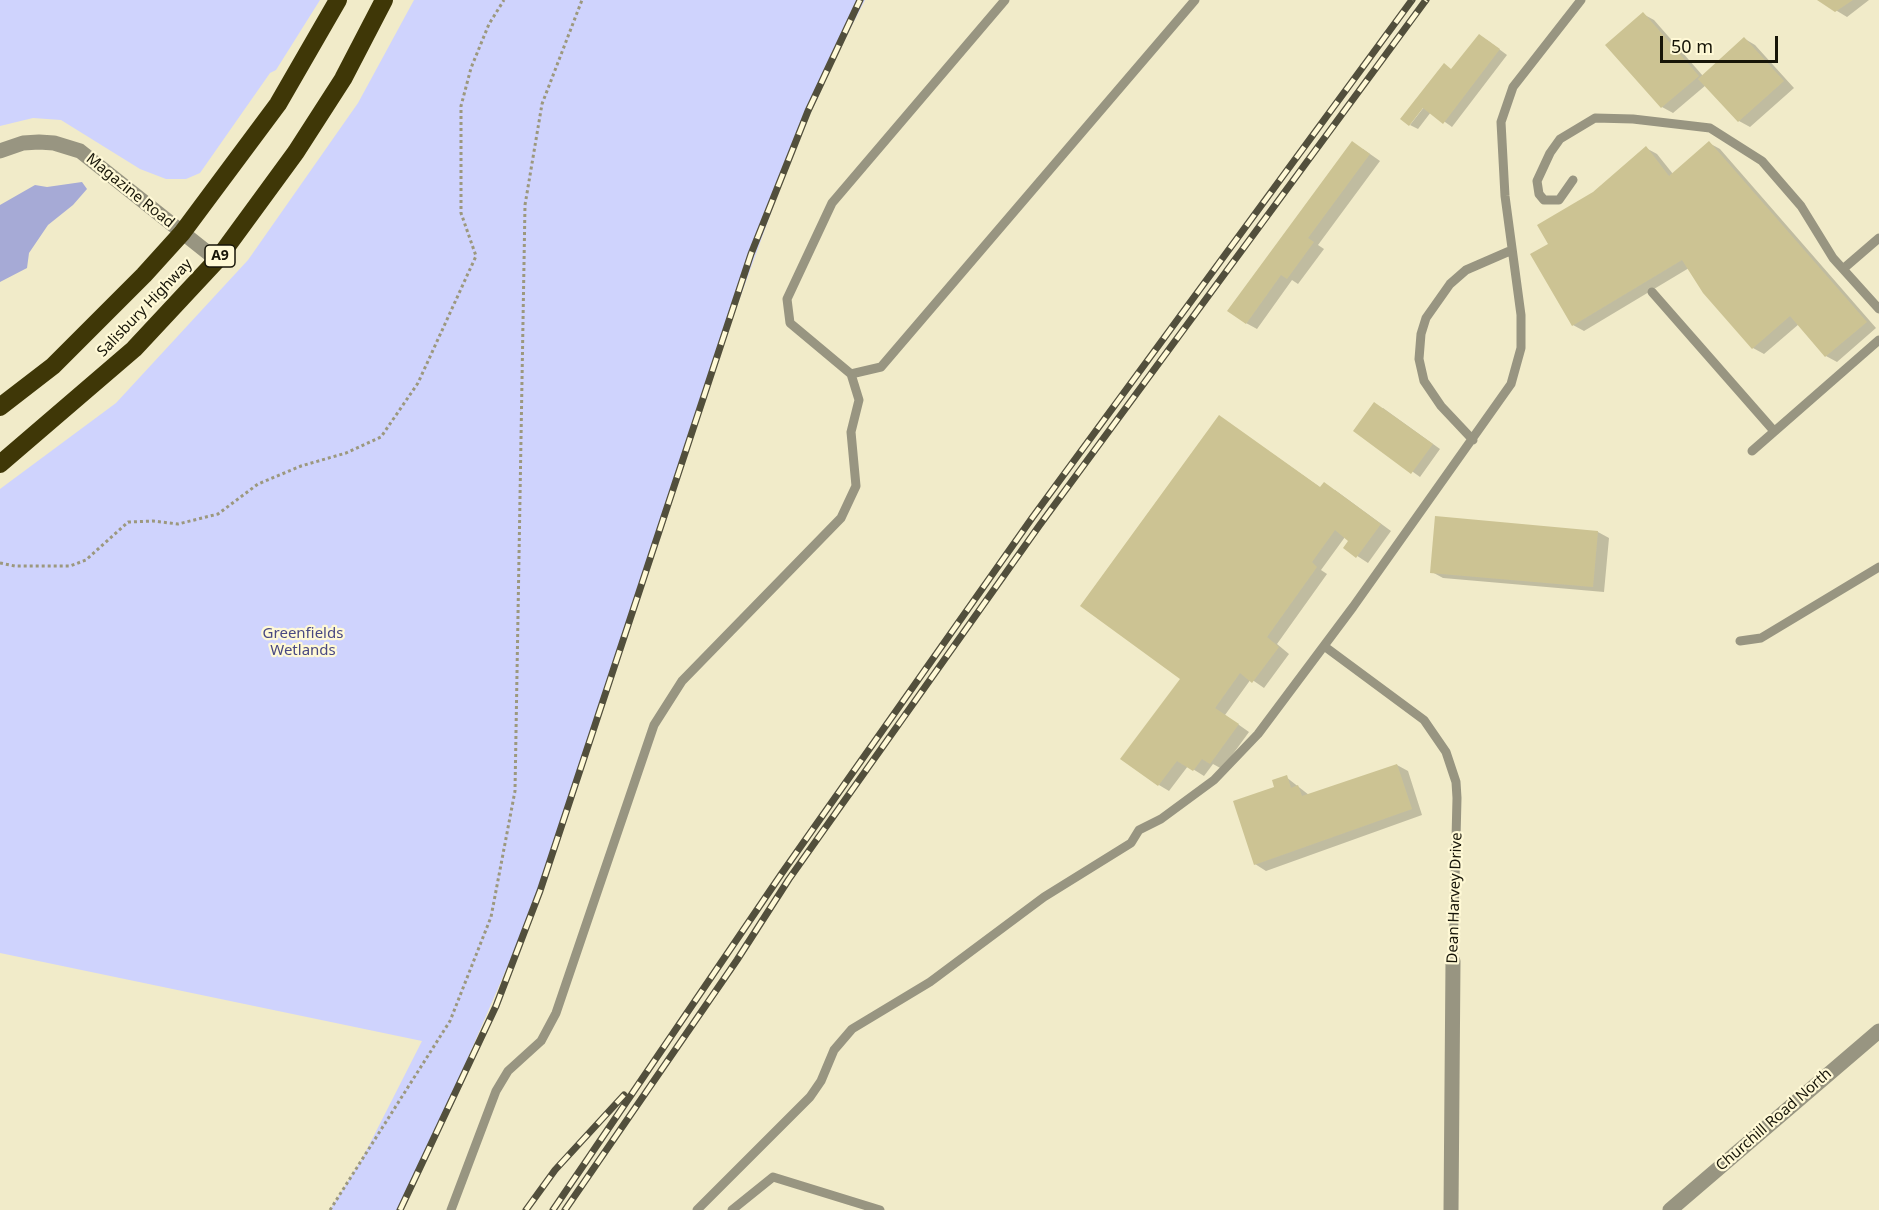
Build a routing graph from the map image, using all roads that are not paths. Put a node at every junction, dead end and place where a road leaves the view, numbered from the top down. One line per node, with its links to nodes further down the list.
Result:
1 (338, 0): 8 (highway, Salisbury Highway)
2 (384, 0): 11 (highway, Salisbury Highway / A9)
3 (1005, 0): 16 (lane)
4 (1195, 0): 16 (lane)
5 (1581, 0): 10 (lane)
6 (0, 151): 8 (street, Magazine Road)
7 (1573, 180): 12 (lane)
8 (182, 233): 11 (street, Magazine Road); 17 (highway, Salisbury Highway)
9 (1879, 238): 12 (lane)
10 (1512, 250): 19 (lane); 19 (lane)
11 (217, 260): 21 (highway, Salisbury Highway / A9)
12 (1843, 269): 14 (lane)
13 (1652, 292): 18 (lane)
14 (1879, 309)
15 (1879, 340): 18 (lane)
16 (851, 374): 27 (lane)
17 (0, 407)
18 (1774, 431): 20 (lane)
19 (1473, 440): 24 (lane)
20 (1752, 451)
21 (0, 464)
22 (1879, 567): 23 (lane)
23 (1740, 641)
24 (1324, 646): 25 (lane, Dean Harvey Drive); 28 (lane)
25 (1453, 961): 31 (street, Dean Harvey Drive)
26 (1879, 1031): 32 (street, Churchill Road North)
27 (451, 1210)
28 (696, 1210)
29 (732, 1210): 30 (lane)
30 (880, 1210)
31 (1451, 1210)
32 (1670, 1210)

